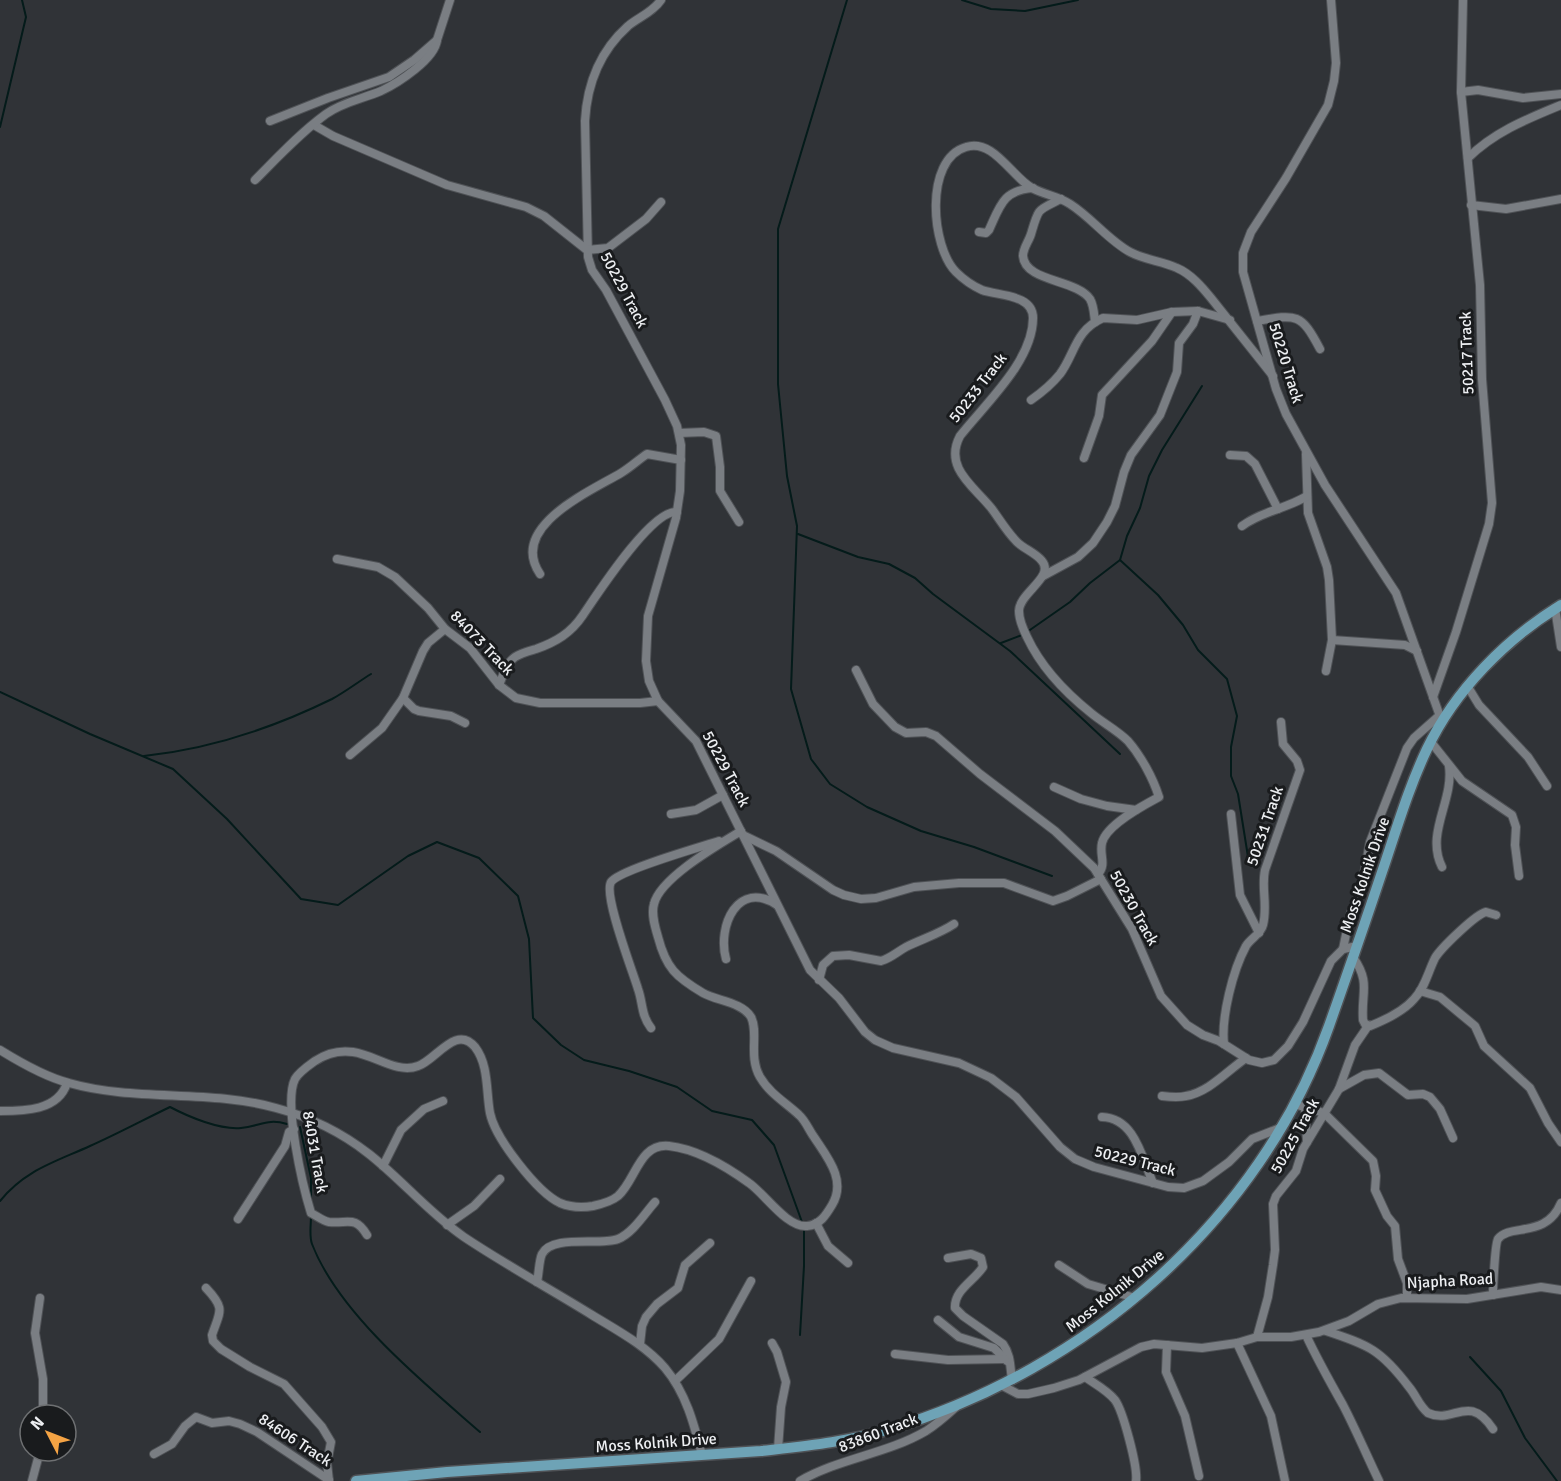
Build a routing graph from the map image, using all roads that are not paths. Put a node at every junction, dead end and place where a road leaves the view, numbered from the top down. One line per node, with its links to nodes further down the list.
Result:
1 (450, 0): 5 (street)
2 (661, 0): 19 (street, 50229 Track)
3 (1331, 0): 23 (street, 50220 Track)
4 (1463, 0): 6 (street, 50217 Track)
5 (437, 40): 9 (street); 10 (street)
6 (1461, 92): 7 (street); 11 (street, 50217 Track)
7 (1561, 94)
8 (1561, 105): 11 (street)
9 (270, 122)
10 (314, 125): 12 (street); 19 (street)
11 (1468, 158): 17 (street, 50217 Track)
12 (255, 180)
13 (1033, 188): 14 (street, 50233 Track); 18 (street); 40 (street, 50233 Track)
14 (1061, 199): 22 (street, 50233 Track); 24 (street)
15 (1561, 199): 17 (street)
16 (661, 202): 19 (street)
17 (1471, 205): 50 (street, 50217 Track)
18 (979, 232)
19 (587, 249): 28 (street, 50229 Track)
20 (1198, 311): 21 (street); 22 (street); 40 (street)
21 (1172, 312): 24 (street); 31 (street)
22 (1230, 321): 26 (street, 50233 Track)
23 (1257, 321): 25 (street); 26 (street, 50220 Track)
24 (1095, 322): 27 (street)
25 (1320, 349)
26 (1273, 375): 29 (street, 50220 Track)
27 (1031, 400)
28 (679, 433): 32 (street, 50229 Track); 36 (street)
29 (1306, 451): 33 (street); 45 (street, 50220 Track)
30 (1230, 454): 34 (street)
31 (1084, 458)
32 (681, 460): 35 (street, 50229 Track); 39 (street)
33 (1307, 496): 34 (street); 43 (street)
34 (1278, 509): 37 (street)
35 (677, 512): 48 (street); 52 (street, 50229 Track)
36 (739, 522)
37 (1242, 526)
38 (337, 559): 42 (street, 84073 Track)
39 (540, 574)
40 (1043, 576): 62 (street)
41 (1558, 607): 44 (street); 49 (main road, Moss Kolnik Drive)
42 (445, 629): 48 (street, 84073 Track); 51 (street)
43 (1332, 640): 45 (street); 47 (street)
44 (1561, 647)
45 (1417, 651): 50 (street, 50220 Track)
46 (856, 670): 69 (street, 50230 Track)
47 (1326, 671)
48 (499, 685): 52 (street, 84073 Track)
49 (1468, 687): 53 (main road, Moss Kolnik Drive); 59 (street)
50 (1433, 696): 53 (street, 50220 Track)
51 (403, 698): 55 (street); 57 (street)
52 (658, 701): 61 (street, 50229 Track)
53 (1441, 718): 56 (main road, Moss Kolnik Drive); 74 (street)
54 (1281, 722): 73 (street, 50231 Track)
55 (465, 723)
56 (1431, 742): 58 (street); 75 (main road, Moss Kolnik Drive)
57 (350, 755)
58 (1449, 766): 67 (street); 68 (street)
59 (1547, 786)
60 (1054, 787): 62 (street)
61 (723, 795): 63 (street); 65 (street, 50229 Track)
62 (1136, 810): 69 (street)
63 (671, 814)
64 (1231, 814): 73 (street)
65 (742, 833): 66 (street); 69 (street); 70 (street, 50229 Track)
66 (729, 838): 80 (street); 104 (street)
67 (1442, 867)
68 (1519, 876)
69 (1100, 877): 81 (street, 50230 Track)
70 (778, 906): 76 (street); 77 (street, 50229 Track)
71 (1496, 915): 78 (street)
72 (954, 924): 77 (street)
73 (1259, 933): 81 (street, 50231 Track)
74 (1343, 949): 75 (street); 83 (street, 50230 Track)
75 (1355, 951): 79 (street); 88 (main road, Moss Kolnik Drive)
76 (726, 959)
77 (819, 980): 100 (street, 50229 Track)
78 (1420, 991): 79 (street); 96 (street)
79 (1368, 1026): 85 (street, 50225 Track)
80 (651, 1028)
81 (1224, 1044): 83 (street, 50230 Track)
82 (0, 1050): 84 (street)
83 (1246, 1058): 86 (street)
84 (67, 1083): 89 (street); 90 (street)
85 (1339, 1089): 91 (street, 50225 Track); 95 (street)
86 (1162, 1096)
87 (443, 1101): 98 (street)
88 (1299, 1106): 91 (street); 93 (main road, Moss Kolnik Drive); 97 (street)
89 (0, 1111)
90 (292, 1113): 94 (street, 84031 Track); 98 (street); 104 (street, 84031 Track)
91 (1324, 1113): 97 (street, 50225 Track); 116 (street)
92 (1102, 1117): 100 (street)
93 (1280, 1128): 100 (street, 50229 Track); 118 (main road, Moss Kolnik Drive)
94 (294, 1129): 103 (street); 106 (street, 84031 Track)
95 (1454, 1138)
96 (1561, 1142)
97 (1307, 1143): 122 (street, 50225 Track)
98 (383, 1166): 105 (street)
99 (500, 1179): 105 (street)
100 (1153, 1183)
101 (655, 1202): 112 (street)
102 (1561, 1203): 115 (street)
103 (238, 1219)
104 (816, 1223): 109 (street)
105 (447, 1225): 112 (street)
106 (367, 1235)
107 (710, 1243): 124 (street)
108 (948, 1258): 128 (street)
109 (848, 1263)
110 (1059, 1265): 118 (street)
111 (751, 1281): 130 (street)
112 (537, 1282): 124 (street)
113 (206, 1288): 141 (street)
114 (1561, 1290): 115 (street, Njapha Road)
115 (1493, 1295): 116 (street, Njapha Road)
116 (1407, 1297): 120 (street, Njapha Road)
117 (39, 1298): 132 (street)
118 (1135, 1298): 131 (main road, Moss Kolnik Drive)
119 (938, 1320): 128 (street)
120 (1325, 1330): 121 (street, Njapha Road); 134 (street)
121 (1306, 1335): 122 (street, Njapha Road); 147 (street)
122 (1257, 1336): 125 (street, Njapha Road)
123 (772, 1343): 135 (street)
124 (640, 1344): 130 (street)
125 (1237, 1344): 126 (street, Njapha Road); 146 (street)
126 (1167, 1345): 129 (street, Njapha Road); 139 (street)
127 (895, 1354): 128 (street)
128 (1008, 1363): 131 (street)
129 (1085, 1377): 131 (street, Njapha Road); 145 (street)
130 (675, 1381): 137 (street)
131 (1007, 1382): 133 (main road, Moss Kolnik Drive)
132 (43, 1403)
133 (960, 1403): 135 (main road, Moss Kolnik Drive); 144 (street, 83860 Track)
134 (1493, 1429)
135 (778, 1449): 137 (main road, Moss Kolnik Drive)
136 (154, 1454): 141 (street, 84606 Track)
137 (702, 1455): 140 (main road, Moss Kolnik Drive)
138 (37, 1463): 143 (street)
139 (1199, 1476)
140 (381, 1479): 142 (main road, Moss Kolnik Drive)
141 (329, 1480)
142 (362, 1480)
143 (32, 1481)
144 (800, 1481)
145 (1136, 1481)
146 (1285, 1481)
147 (1379, 1481)

